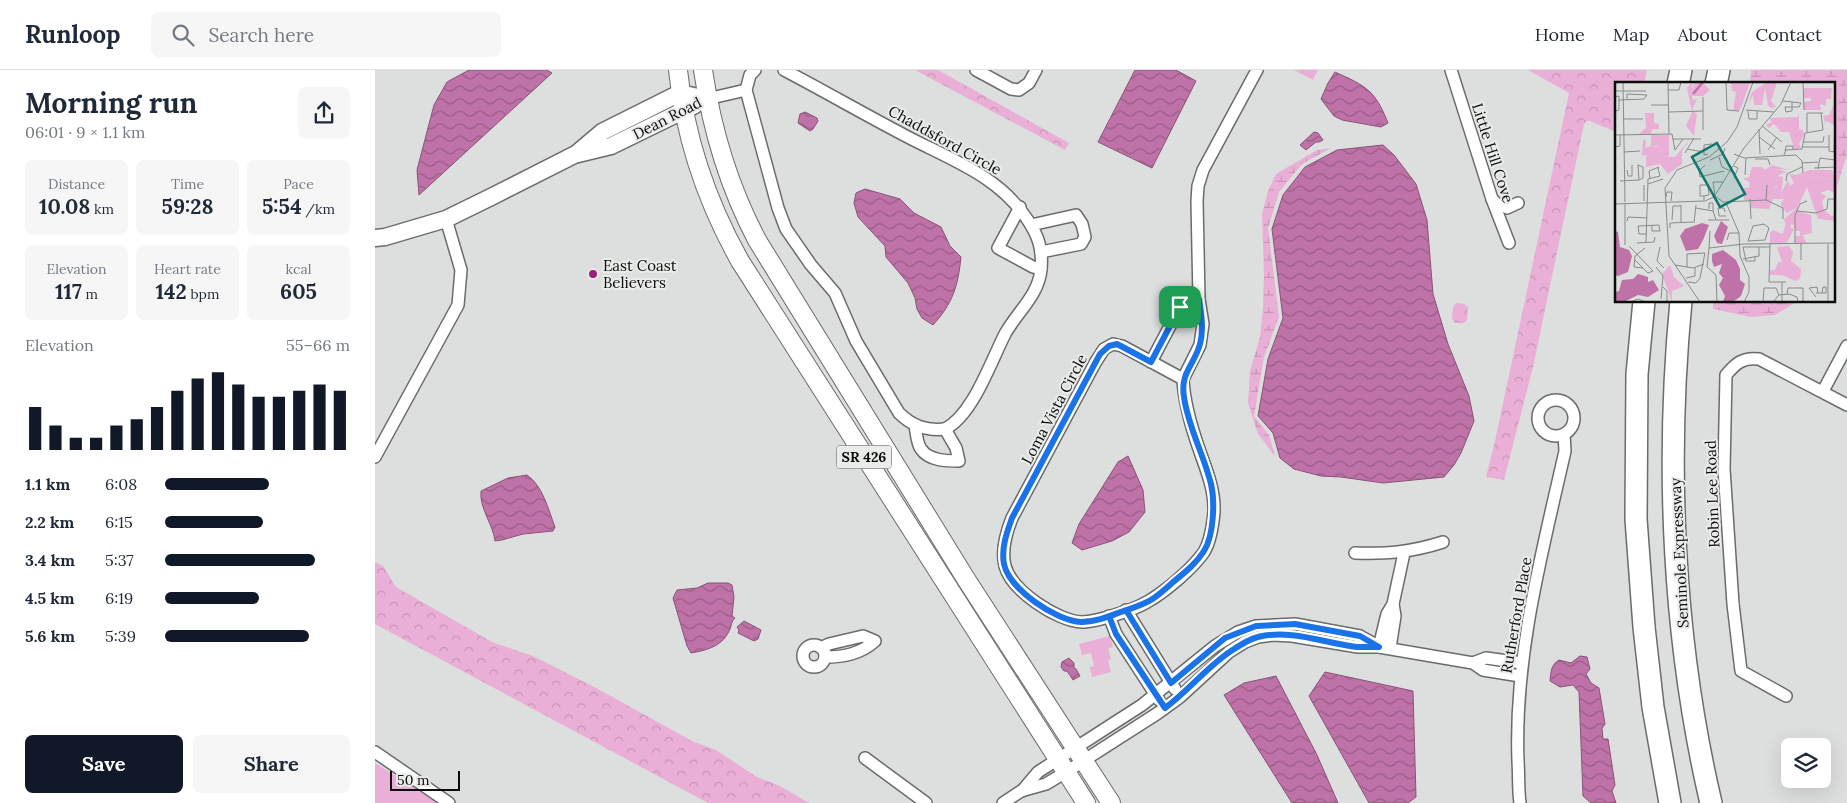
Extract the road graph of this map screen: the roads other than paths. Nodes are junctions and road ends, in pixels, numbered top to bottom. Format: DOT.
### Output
graph roads {
  1 [pos="677,70"];
  2 [pos="703,70"];
  3 [pos="755,70"];
  4 [pos="784,70"];
  5 [pos="976,70"];
  6 [pos="1002,70"];
  7 [pos="1036,70"];
  8 [pos="1257,70"];
  9 [pos="1451,70"];
  10 [pos="996,81"];
  11 [pos="746,90"];
  12 [pos="707,99"];
  13 [pos="682,102"];
  14 [pos="1492,199"];
  15 [pos="1518,202"];
  16 [pos="1019,208"];
  17 [pos="446,219"];
  18 [pos="1031,225"];
  19 [pos="375,238"];
  20 [pos="1509,243"];
  21 [pos="1041,252"];
  22 [pos="1041,269"];
  23 [pos="1199,299"];
  24 [pos="1644,302"];
  25 [pos="1681,302"];
  26 [pos="1847,346"];
  27 [pos="1151,362"];
  28 [pos="1183,379"];
  29 [pos="816,382"];
  30 [pos="1823,391"];
  31 [pos="859,405"];
  32 [pos="1847,405"];
  33 [pos="915,426"];
  34 [pos="945,429"];
  35 [pos="1564,434"];
  36 [pos="375,457"];
  37 [pos="1443,542"];
  38 [pos="1403,552"];
  39 [pos="1355,553"];
  40 [pos="1126,610"];
  41 [pos="1109,616"];
  42 [pos="850,639"];
  43 [pos="1385,648"];
  44 [pos="1152,651"];
  45 [pos="852,653"];
  46 [pos="1497,660"];
  47 [pos="1136,662"];
  48 [pos="1522,662"];
  49 [pos="1473,663"];
  50 [pos="1496,672"];
  51 [pos="1520,676"];
  52 [pos="1171,683"];
  53 [pos="1156,694"];
  54 [pos="1786,696"];
  55 [pos="1180,697"];
  56 [pos="1165,708"];
  57 [pos="375,752"];
  58 [pos="1079,755"];
  59 [pos="865,758"];
  60 [pos="1062,766"];
  61 [pos="449,803"];
  62 [pos="925,803"];
  63 [pos="1003,803"];
  64 [pos="1086,803"];
  65 [pos="1111,803"];
  66 [pos="1520,803"];
  67 [pos="1670,803"];
  68 [pos="1711,803"];
  1 -- 13 [label="main road, SR 426"];
  2 -- 12 [label="main road, SR 426"];
  3 -- 11 [label="street"];
  4 -- 16 [label="street, Chaddsford Circle"];
  5 -- 10 [label="street"];
  6 -- 10 [label="street"];
  7 -- 10 [label="street"];
  8 -- 23 [label="street"];
  9 -- 14 [label="street, Little Hill Cove"];
  11 -- 12 [label="street"];
  11 -- 33 [label="street"];
  12 -- 13 [label="main road, Dean Road"];
  12 -- 31 [label="main road, SR 426"];
  13 -- 17 [label="main road, Dean Road"];
  13 -- 29 [label="main road, SR 426"];
  14 -- 15 [label="street"];
  14 -- 20 [label="street, Little Hill Cove"];
  16 -- 18 [label="street, Chaddsford Circle"];
  16 -- 22 [label="street"];
  17 -- 19 [label="main road, Dean Road"];
  17 -- 36 [label="street"];
  18 -- 21 [label="street, Chaddsford Circle"];
  18 -- 21 [label="street"];
  21 -- 22 [label="street, Chaddsford Circle"];
  22 -- 34 [label="street, Chaddsford Circle"];
  23 -- 27 [label="street"];
  23 -- 28 [label="street"];
  24 -- 67 [label="highway"];
  25 -- 68 [label="highway, Seminole Expressway"];
  26 -- 30 [label="street"];
  27 -- 28 [label="street, Loma Vista Circle"];
  27 -- 41 [label="street, Loma Vista Circle"];
  28 -- 40 [label="street, Loma Vista Circle"];
  29 -- 31 [label="main road"];
  29 -- 60 [label="main road, SR 426"];
  30 -- 32 [label="street, Robin Lee Road"];
  30 -- 54 [label="street, Robin Lee Road"];
  31 -- 58 [label="main road, SR 426"];
  33 -- 34 [label="street"];
  33 -- 34 [label="street"];
  35 -- 48 [label="street, Rutherford Place"];
  37 -- 38 [label="street"];
  38 -- 39 [label="street"];
  38 -- 43 [label="street"];
  40 -- 41 [label="street, Loma Vista Circle"];
  40 -- 44 [label="street"];
  41 -- 47 [label="street"];
  42 -- 45 [label="street"];
  42 -- 45 [label="street"];
  42 -- 45 [label="street"];
  43 -- 49 [label="street"];
  43 -- 52 [label="street"];
  43 -- 55 [label="street"];
  44 -- 47 [label="street"];
  44 -- 52 [label="street"];
  46 -- 48 [label="street"];
  46 -- 49 [label="street"];
  46 -- 50 [label="street"];
  47 -- 53 [label="street"];
  48 -- 51 [label="street, Rutherford Place"];
  49 -- 50 [label="street"];
  50 -- 51 [label="street"];
  51 -- 66 [label="street, Rutherford Place"];
  52 -- 53 [label="street"];
  52 -- 55 [label="street"];
  53 -- 56 [label="street"];
  53 -- 58 [label="street"];
  55 -- 56 [label="street"];
  56 -- 58 [label="street"];
  57 -- 61 [label="street"];
  58 -- 60 [label="street"];
  58 -- 65 [label="main road, SR 426"];
  59 -- 62 [label="street"];
  60 -- 63 [label="street"];
  60 -- 64 [label="main road, SR 426"];
}
